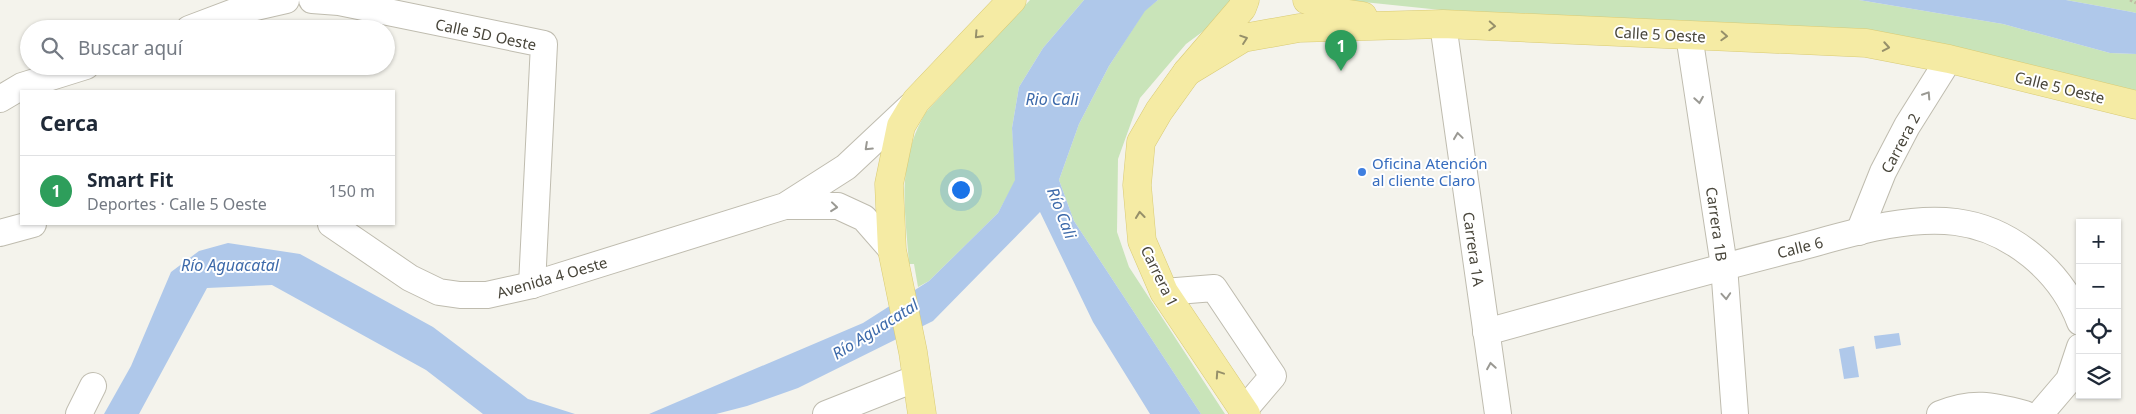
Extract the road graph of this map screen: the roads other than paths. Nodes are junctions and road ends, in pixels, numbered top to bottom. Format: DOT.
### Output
graph roads {
  1 [pos="286,0"];
  2 [pos="312,0"];
  3 [pos="1012,0"];
  4 [pos="1245,0"];
  5 [pos="1307,0"];
  6 [pos="213,20"];
  7 [pos="1443,24"];
  8 [pos="1689,35"];
  9 [pos="1949,58"];
  10 [pos="1187,72"];
  11 [pos="57,75"];
  12 [pos="0,100"];
  13 [pos="916,101"];
  14 [pos="2136,105"];
  15 [pos="785,206"];
  16 [pos="29,225"];
  17 [pos="332,225"];
  18 [pos="1859,232"];
  19 [pos="0,233"];
  20 [pos="895,259"];
  21 [pos="1724,266"];
  22 [pos="532,285"];
  23 [pos="1164,292"];
  24 [pos="2076,311"];
  25 [pos="1486,332"];
  26 [pos="2078,354"];
  27 [pos="915,365"];
  28 [pos="93,386"];
  29 [pos="1245,412"];
  30 [pos="79,414"];
  31 [pos="826,414"];
  32 [pos="922,414"];
  33 [pos="1498,414"];
  34 [pos="1735,414"];
  35 [pos="1940,414"];
  36 [pos="2025,414"];
  37 [pos="2040,414"];
  1 -- 6 [label="street"];
  2 -- 22 [label="street, Calle 5D Oeste"];
  3 -- 13 [label="main road, Avenida 4 Oeste, one-way"];
  4 -- 10 [label="main road, Carrera 1"];
  5 -- 7 [label="main road"];
  7 -- 8 [label="main road, Calle 5 Oeste, one-way"];
  10 -- 7 [label="main road, Calle 5 Oeste, one-way"];
  25 -- 7 [label="street, Carrera 1A, one-way"];
  8 -- 9 [label="main road, Calle 5 Oeste, one-way"];
  8 -- 21 [label="street, Carrera 1B, one-way"];
  9 -- 14 [label="main road, Calle 5 Oeste"];
  18 -- 9 [label="street, Carrera 2, one-way"];
  23 -- 10 [label="main road, Carrera 1, one-way"];
  11 -- 12 [label="street"];
  13 -- 15 [label="street, Avenida 4 Oeste, one-way"];
  13 -- 20 [label="main road, Avenida 4 Oeste"];
  15 -- 20 [label="street, Avenida 4 Oeste, one-way"];
  15 -- 22 [label="street, Avenida 4 Oeste"];
  16 -- 19 [label="street"];
  17 -- 22 [label="street, Avenida 4 Oeste"];
  18 -- 21 [label="street, Calle 6"];
  18 -- 24 [label="street, Calle 6"];
  20 -- 27 [label="main road, Avenida 4 Oeste"];
  21 -- 25 [label="street, Calle 6"];
  21 -- 34 [label="street, Carrera 1B, one-way"];
  29 -- 23 [label="main road, Carrera 1, one-way"];
  23 -- 29 [label="street"];
  33 -- 25 [label="street, Carrera 1A, one-way"];
  26 -- 37 [label="street"];
  27 -- 31 [label="street"];
  27 -- 32 [label="main road, Avenida 4 Oeste"];
  28 -- 30 [label="street"];
  35 -- 36 [label="street"];
}
